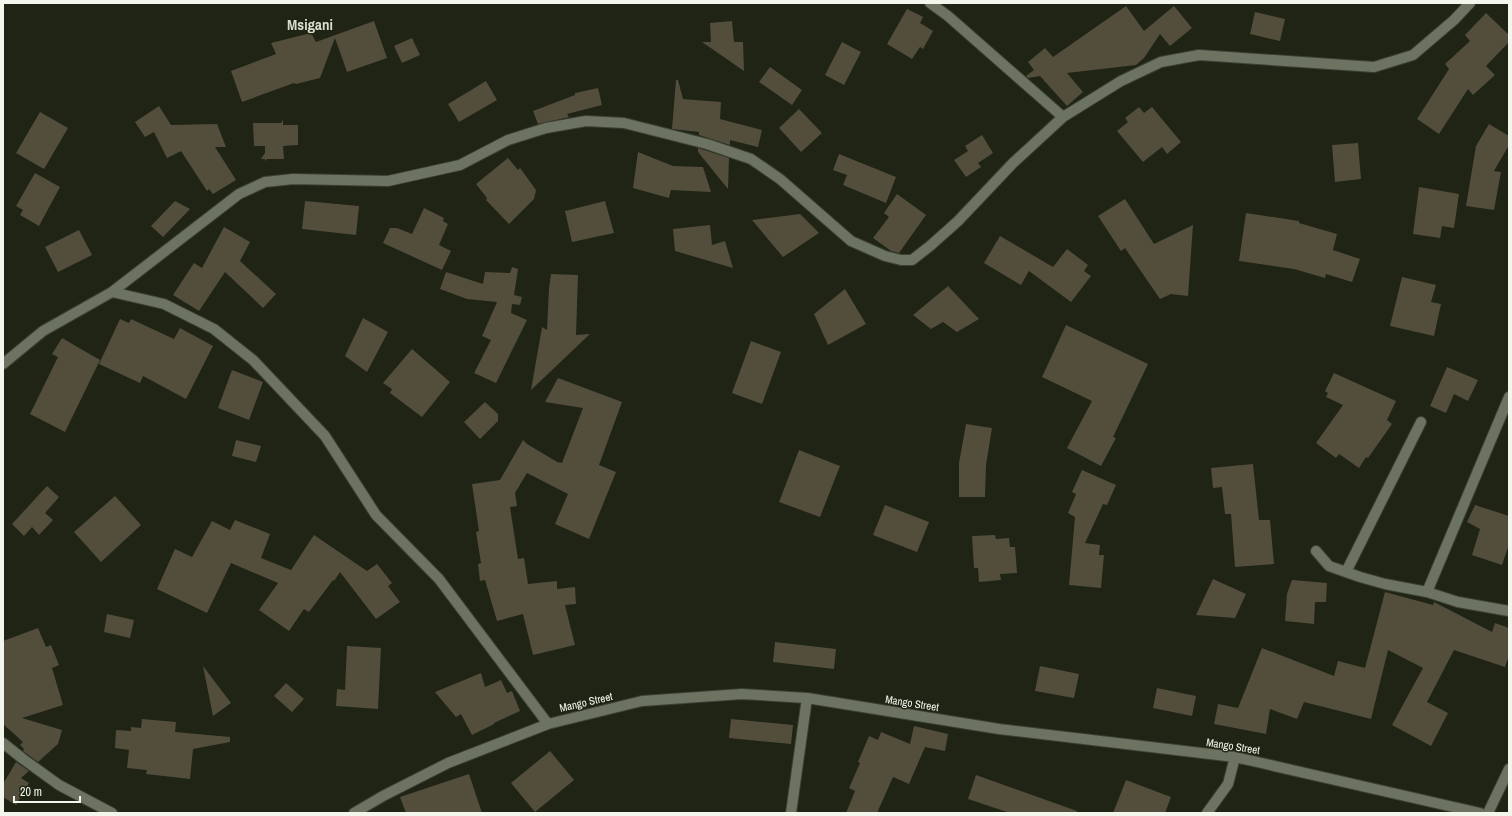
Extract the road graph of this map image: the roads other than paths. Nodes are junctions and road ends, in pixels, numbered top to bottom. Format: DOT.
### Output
graph roads {
  1 [pos="930,3"];
  2 [pos="1470,3"];
  3 [pos="1063,118"];
  4 [pos="112,292"];
  5 [pos="3,364"];
  6 [pos="1509,397"];
  7 [pos="1421,422"];
  8 [pos="1316,551"];
  9 [pos="1346,572"];
  10 [pos="1427,592"];
  11 [pos="1509,611"];
  12 [pos="807,698"];
  13 [pos="548,724"];
  14 [pos="3,743"];
  15 [pos="1235,757"];
  16 [pos="1509,769"];
  17 [pos="112,813"];
  18 [pos="354,813"];
  19 [pos="791,813"];
  20 [pos="1207,813"];
  21 [pos="1480,813"];
  22 [pos="1488,813"];
  1 -- 3 [label="street"];
  2 -- 3 [label="street"];
  3 -- 4 [label="street"];
  4 -- 5 [label="street"];
  4 -- 13 [label="street"];
  6 -- 10 [label="street"];
  7 -- 9 [label="street"];
  8 -- 9 [label="street"];
  9 -- 10 [label="street"];
  10 -- 11 [label="street"];
  12 -- 13 [label="street, Mango Street"];
  12 -- 15 [label="street, Mango Street"];
  12 -- 19 [label="street"];
  13 -- 18 [label="street, Mango Street"];
  14 -- 17 [label="street"];
  15 -- 20 [label="street"];
  15 -- 21 [label="street, Mango Street"];
  16 -- 22 [label="street"];
}
